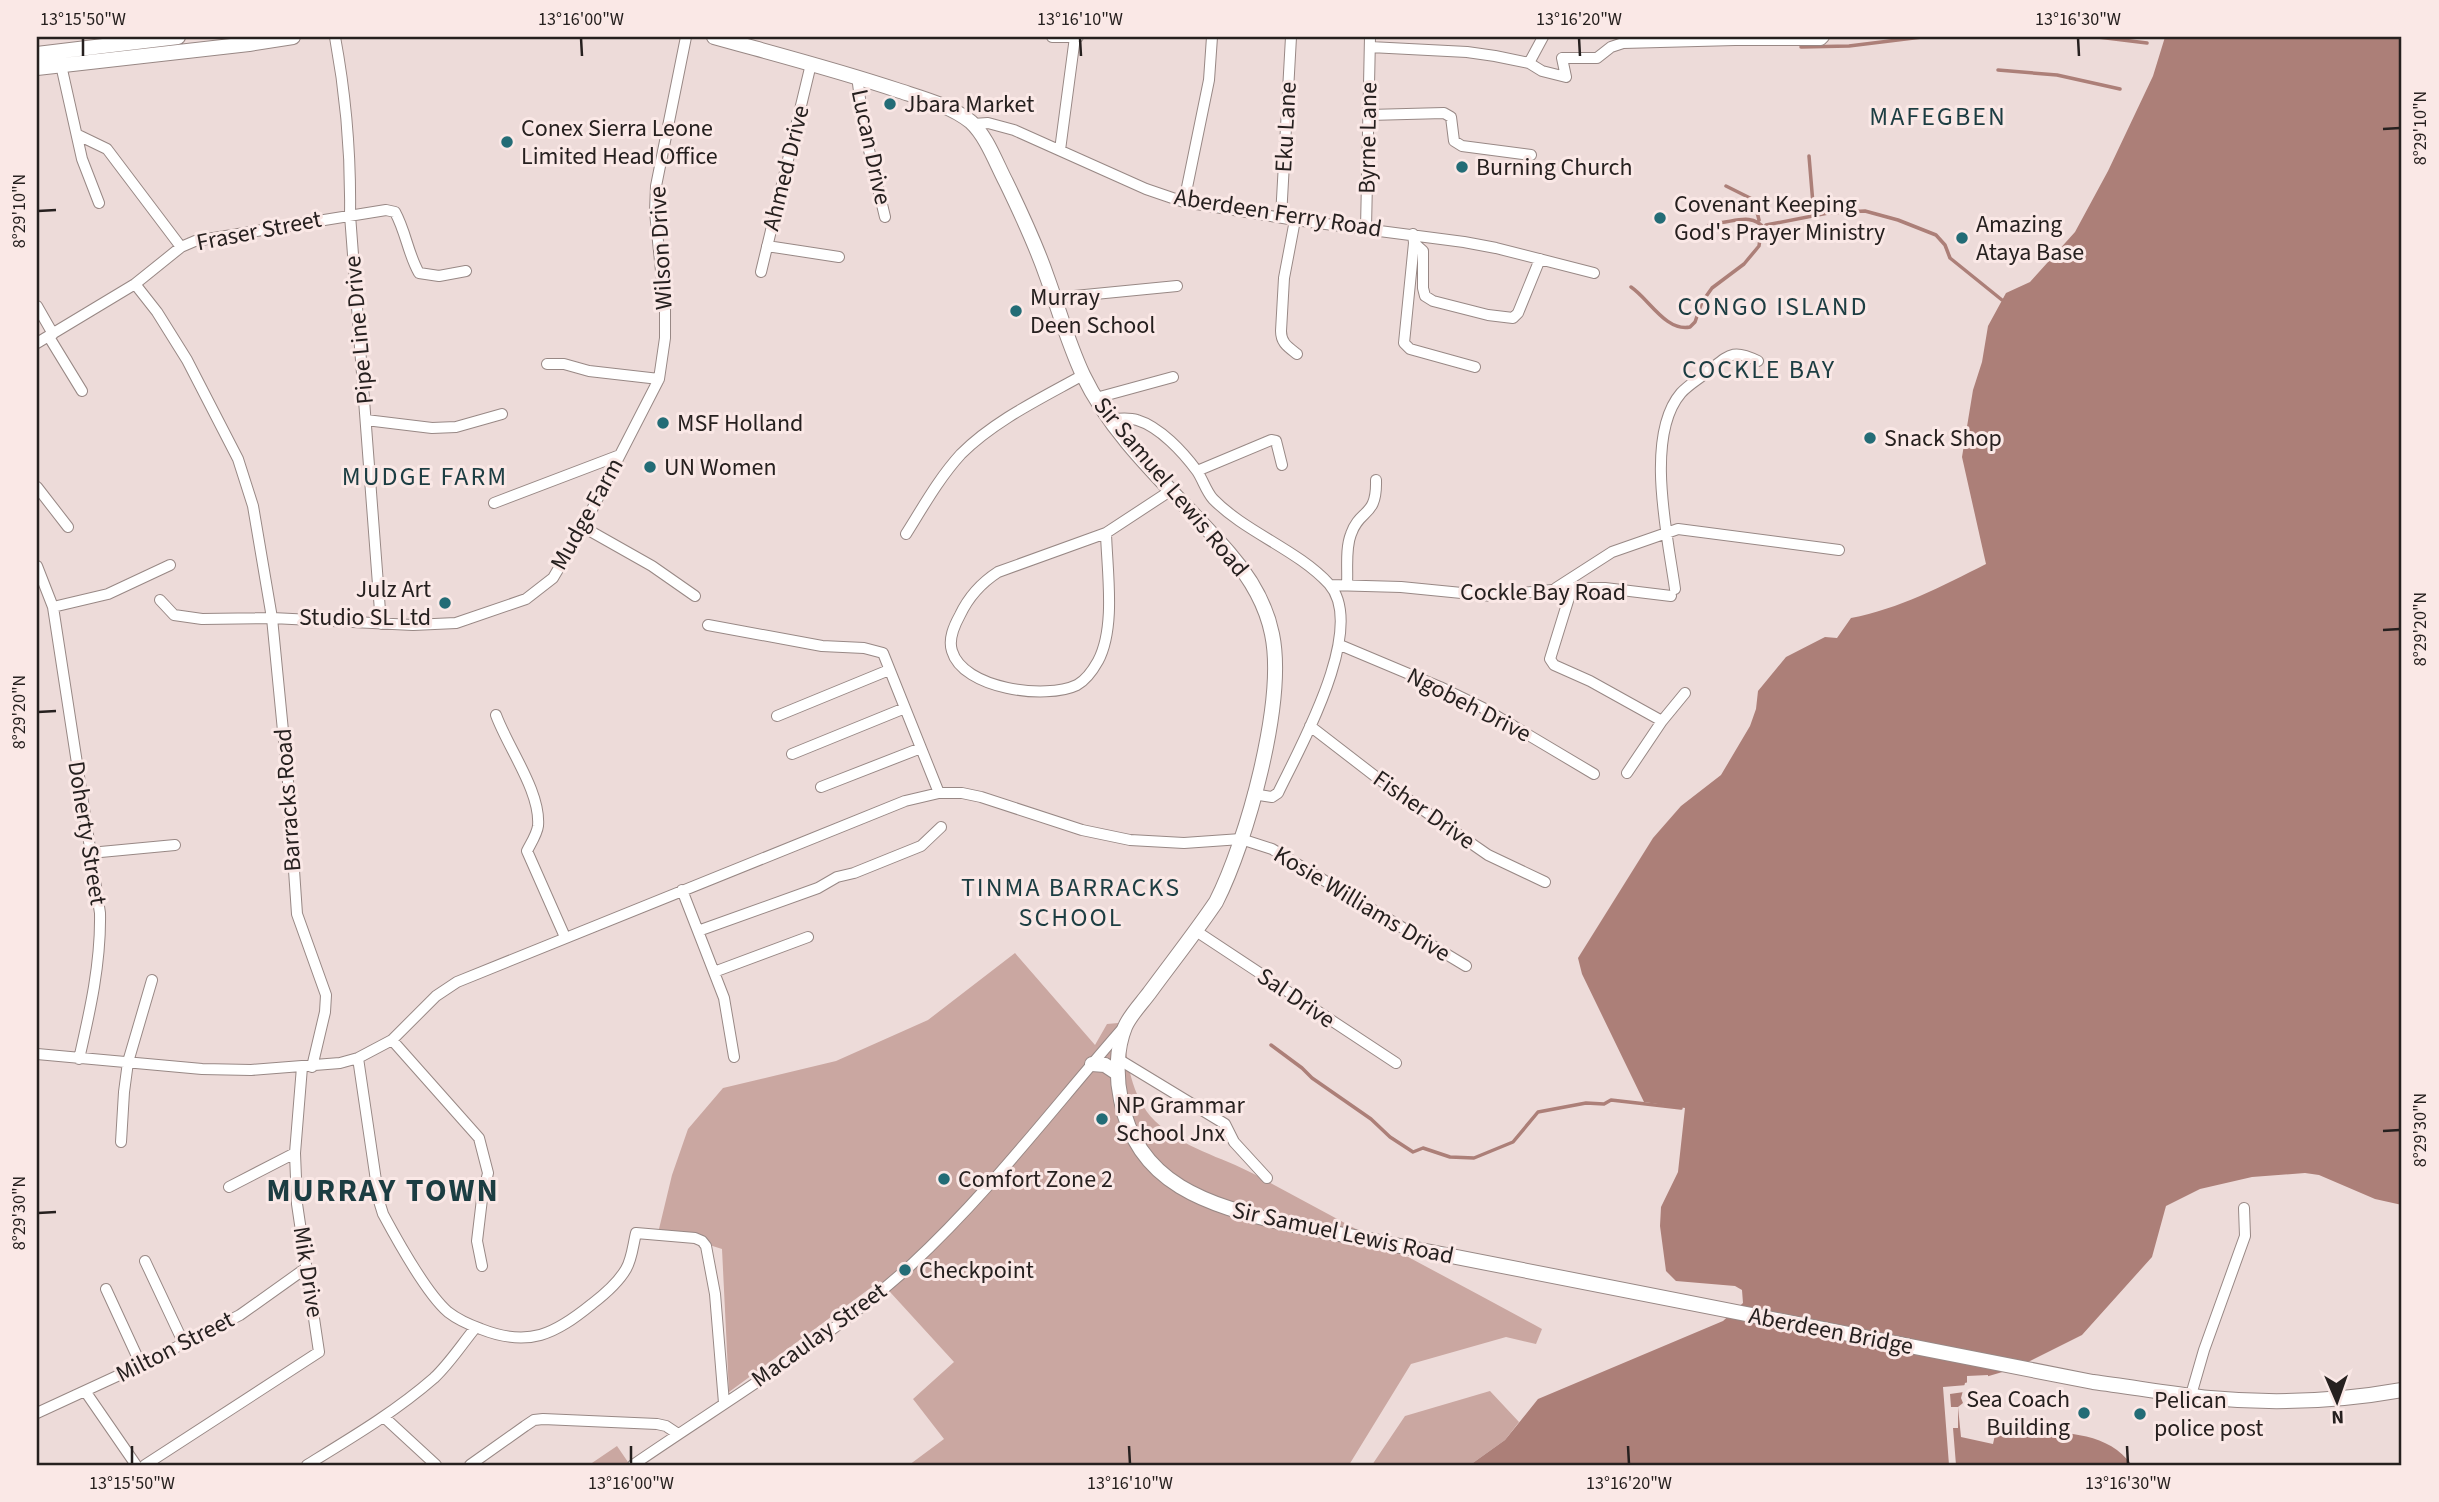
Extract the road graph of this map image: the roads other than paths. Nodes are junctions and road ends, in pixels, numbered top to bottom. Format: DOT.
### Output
graph roads {
  1 [pos="178,37"];
  2 [pos="293,37"];
  3 [pos="335,37"];
  4 [pos="686,37"];
  5 [pos="714,37"];
  6 [pos="1052,37"];
  7 [pos="1077,37"];
  8 [pos="1212,37"];
  9 [pos="1291,37"];
  10 [pos="1543,37"];
  11 [pos="1824,37"];
  12 [pos="158,38"];
  13 [pos="100,41"];
  14 [pos="1370,42"];
  15 [pos="37,54"];
  16 [pos="1529,63"];
  17 [pos="811,64"];
  18 [pos="61,65"];
  19 [pos="37,68"];
  20 [pos="857,76"];
  21 [pos="1369,115"];
  22 [pos="973,124"];
  23 [pos="78,135"];
  24 [pos="1060,150"];
  25 [pos="1531,155"];
  26 [pos="1184,202"];
  27 [pos="99,203"];
  28 [pos="350,215"];
  29 [pos="886,217"];
  30 [pos="1281,218"];
  31 [pos="1295,220"];
  32 [pos="1366,228"];
  33 [pos="1414,239"];
  34 [pos="767,246"];
  35 [pos="181,247"];
  36 [pos="839,257"];
  37 [pos="1539,259"];
  38 [pos="466,271"];
  39 [pos="761,272"];
  40 [pos="1594,273"];
  41 [pos="135,284"];
  42 [pos="1177,286"];
  43 [pos="1054,298"];
  44 [pos="37,306"];
  45 [pos="51,335"];
  46 [pos="37,343"];
  47 [pos="1297,354"];
  48 [pos="1758,361"];
  49 [pos="547,364"];
  50 [pos="1475,367"];
  51 [pos="1083,375"];
  52 [pos="1173,377"];
  53 [pos="659,379"];
  54 [pos="82,391"];
  55 [pos="1096,398"];
  56 [pos="502,414"];
  57 [pos="1111,419"];
  58 [pos="366,420"];
  59 [pos="620,455"];
  60 [pos="1282,465"];
  61 [pos="1197,471"];
  62 [pos="1376,480"];
  63 [pos="37,487"];
  64 [pos="1171,491"];
  65 [pos="494,503"];
  66 [pos="68,527"];
  67 [pos="583,527"];
  68 [pos="1665,532"];
  69 [pos="1106,533"];
  70 [pos="906,534"];
  71 [pos="1839,550"];
  72 [pos="170,565"];
  73 [pos="37,566"];
  74 [pos="1330,585"];
  75 [pos="1347,585"];
  76 [pos="1572,588"];
  77 [pos="1554,590"];
  78 [pos="695,596"];
  79 [pos="160,600"];
  80 [pos="52,607"];
  81 [pos="272,618"];
  82 [pos="381,624"];
  83 [pos="708,625"];
  84 [pos="1340,645"];
  85 [pos="889,670"];
  86 [pos="1685,693"];
  87 [pos="905,708"];
  88 [pos="496,715"];
  89 [pos="777,716"];
  90 [pos="1662,721"];
  91 [pos="1310,726"];
  92 [pos="921,748"];
  93 [pos="792,754"];
  94 [pos="1627,773"];
  95 [pos="1594,774"];
  96 [pos="821,787"];
  97 [pos="939,793"];
  98 [pos="1253,794"];
  99 [pos="941,827"];
  100 [pos="1241,839"];
  101 [pos="175,845"];
  102 [pos="90,853"];
  103 [pos="1545,882"];
  104 [pos="682,890"];
  105 [pos="698,931"];
  106 [pos="1196,931"];
  107 [pos="565,937"];
  108 [pos="808,937"];
  109 [pos="1466,966"];
  110 [pos="714,972"];
  111 [pos="152,980"];
  112 [pos="1125,1026"];
  113 [pos="392,1040"];
  114 [pos="37,1054"];
  115 [pos="358,1058"];
  116 [pos="734,1058"];
  117 [pos="79,1059"];
  118 [pos="128,1062"];
  119 [pos="1396,1063"];
  120 [pos="1092,1064"];
  121 [pos="1118,1066"];
  122 [pos="307,1067"];
  123 [pos="121,1142"];
  124 [pos="295,1153"];
  125 [pos="1267,1178"];
  126 [pos="229,1187"];
  127 [pos="2244,1208"];
  128 [pos="145,1261"];
  129 [pos="482,1266"];
  130 [pos="306,1268"];
  131 [pos="1568,1280"];
  132 [pos="106,1289"];
  133 [pos="476,1327"];
  134 [pos="184,1344"];
  135 [pos="141,1365"];
  136 [pos="2402,1390"];
  137 [pos="85,1391"];
  138 [pos="2191,1395"];
  139 [pos="724,1403"];
  140 [pos="37,1413"];
  141 [pos="384,1418"];
  142 [pos="678,1434"];
  143 [pos="136,1465"];
  144 [pos="145,1465"];
  145 [pos="307,1465"];
  146 [pos="436,1465"];
  147 [pos="470,1465"];
  148 [pos="633,1465"];
  1 -- 12 [label="main road"];
  2 -- 18 [label="main road"];
  3 -- 28 [label="street, Pipe Line Drive"];
  4 -- 53 [label="street, Wilson Drive"];
  5 -- 17 [label="main road, Sir Samuel Lewis Road"];
  6 -- 7 [label="street"];
  7 -- 24 [label="street"];
  8 -- 26 [label="street"];
  9 -- 30 [label="street, Eku Lane"];
  10 -- 16 [label="street"];
  11 -- 16 [label="street, Byrne Lane"];
  12 -- 13 [label="main road"];
  13 -- 15 [label="main road"];
  14 -- 16 [label="street, Byrne Lane"];
  14 -- 21 [label="street, Byrne Lane"];
  17 -- 20 [label="main road, Sir Samuel Lewis Road"];
  17 -- 34 [label="street, Ahmed Drive"];
  18 -- 19 [label="main road"];
  18 -- 23 [label="street"];
  20 -- 22 [label="main road, Sir Samuel Lewis Road"];
  20 -- 29 [label="street, Lucan Drive"];
  21 -- 25 [label="street"];
  21 -- 32 [label="street, Byrne Lane"];
  22 -- 24 [label="street, Aberdeen Ferry Road"];
  22 -- 43 [label="main road, Sir Samuel Lewis Road"];
  23 -- 27 [label="street"];
  23 -- 35 [label="street"];
  24 -- 26 [label="street, Aberdeen Ferry Road"];
  26 -- 30 [label="street, Aberdeen Ferry Road"];
  28 -- 35 [label="street, Fraser Street"];
  28 -- 38 [label="street, Fraser Street"];
  28 -- 58 [label="street, Pipe Line Drive"];
  30 -- 31 [label="street, Aberdeen Ferry Road"];
  31 -- 32 [label="street, Aberdeen Ferry Road"];
  31 -- 47 [label="street"];
  32 -- 33 [label="street, Aberdeen Ferry Road"];
  33 -- 37 [label="street, Aberdeen Ferry Road"];
  33 -- 37 [label="street"];
  33 -- 50 [label="street"];
  34 -- 36 [label="street"];
  34 -- 39 [label="street, Ahmed Drive"];
  35 -- 41 [label="street, Fraser Street"];
  37 -- 40 [label="street, Aberdeen Ferry Road"];
  41 -- 45 [label="street, Fraser Street"];
  41 -- 81 [label="street, Barracks Road"];
  42 -- 43 [label="street"];
  43 -- 51 [label="main road, Sir Samuel Lewis Road"];
  44 -- 45 [label="street"];
  45 -- 46 [label="street, Fraser Street"];
  45 -- 54 [label="street"];
  48 -- 68 [label="street"];
  49 -- 53 [label="street"];
  51 -- 55 [label="main road, Sir Samuel Lewis Road"];
  51 -- 70 [label="street"];
  52 -- 55 [label="street"];
  53 -- 59 [label="street, Mudge Farm"];
  55 -- 57 [label="main road, Sir Samuel Lewis Road"];
  56 -- 58 [label="street"];
  57 -- 61 [label="street"];
  57 -- 64 [label="main road, Sir Samuel Lewis Road"];
  58 -- 82 [label="street, Pipe Line Drive"];
  59 -- 65 [label="street"];
  59 -- 67 [label="street, Mudge Farm"];
  60 -- 61 [label="street"];
  61 -- 74 [label="street"];
  62 -- 75 [label="street"];
  63 -- 66 [label="street"];
  64 -- 69 [label="street"];
  64 -- 98 [label="main road, Sir Samuel Lewis Road"];
  67 -- 78 [label="street"];
  67 -- 82 [label="street, Mudge Farm"];
  68 -- 71 [label="street"];
  68 -- 76 [label="street, Cockle Bay Road"];
  68 -- 77 [label="street"];
  69 -- 69 [label="street"];
  72 -- 80 [label="street"];
  73 -- 80 [label="street, Doherty Street"];
  74 -- 75 [label="street, Cockle Bay Road"];
  74 -- 84 [label="street"];
  75 -- 77 [label="street, Cockle Bay Road"];
  76 -- 77 [label="street, Cockle Bay Road"];
  76 -- 90 [label="street"];
  79 -- 81 [label="street, Mudge Farm"];
  80 -- 102 [label="street, Doherty Street"];
  81 -- 82 [label="street, Mudge Farm"];
  81 -- 122 [label="street, Barracks Road"];
  83 -- 85 [label="street"];
  84 -- 91 [label="street"];
  84 -- 95 [label="street, Ngobeh Drive"];
  85 -- 87 [label="street"];
  85 -- 89 [label="street"];
  86 -- 90 [label="street"];
  87 -- 92 [label="street"];
  87 -- 93 [label="street"];
  88 -- 107 [label="street"];
  90 -- 94 [label="street"];
  91 -- 98 [label="street"];
  91 -- 103 [label="street, Fisher Drive"];
  92 -- 96 [label="street"];
  92 -- 97 [label="street"];
  97 -- 100 [label="street"];
  97 -- 104 [label="street"];
  98 -- 100 [label="main road, Sir Samuel Lewis Road"];
  99 -- 105 [label="street"];
  100 -- 106 [label="main road, Sir Samuel Lewis Road"];
  100 -- 109 [label="street, Kosie Williams Drive"];
  101 -- 102 [label="street"];
  102 -- 117 [label="street, Doherty Street"];
  104 -- 105 [label="street"];
  104 -- 107 [label="street"];
  105 -- 110 [label="street"];
  106 -- 112 [label="main road, Sir Samuel Lewis Road"];
  106 -- 119 [label="street, Sal Drive"];
  107 -- 113 [label="street"];
  108 -- 110 [label="street"];
  110 -- 116 [label="street"];
  111 -- 118 [label="street"];
  112 -- 120 [label="street, Macaulay Street"];
  112 -- 121 [label="main road, Sir Samuel Lewis Road"];
  113 -- 115 [label="street"];
  113 -- 129 [label="street"];
  114 -- 117 [label="street"];
  115 -- 122 [label="street"];
  115 -- 133 [label="street"];
  117 -- 118 [label="street"];
  118 -- 122 [label="street"];
  118 -- 123 [label="street"];
  120 -- 121 [label="main road"];
  120 -- 139 [label="street, Macaulay Street"];
  121 -- 125 [label="street"];
  121 -- 131 [label="main road, Sir Samuel Lewis Road"];
  122 -- 124 [label="street, Mik Drive"];
  124 -- 126 [label="street"];
  124 -- 130 [label="street, Mik Drive"];
  127 -- 138 [label="street"];
  128 -- 134 [label="street"];
  130 -- 134 [label="street, Milton Street"];
  130 -- 144 [label="street, Mik Drive"];
  131 -- 138 [label="main road, Aberdeen Bridge"];
  132 -- 135 [label="street"];
  133 -- 139 [label="street"];
  133 -- 141 [label="street"];
  134 -- 135 [label="street, Milton Street"];
  135 -- 137 [label="street, Milton Street"];
  136 -- 138 [label="main road"];
  137 -- 140 [label="street, Milton Street"];
  137 -- 143 [label="street"];
  139 -- 142 [label="street, Macaulay Street"];
  141 -- 145 [label="street"];
  141 -- 146 [label="street"];
  142 -- 147 [label="street"];
  142 -- 148 [label="street, Macaulay Street"];
}
